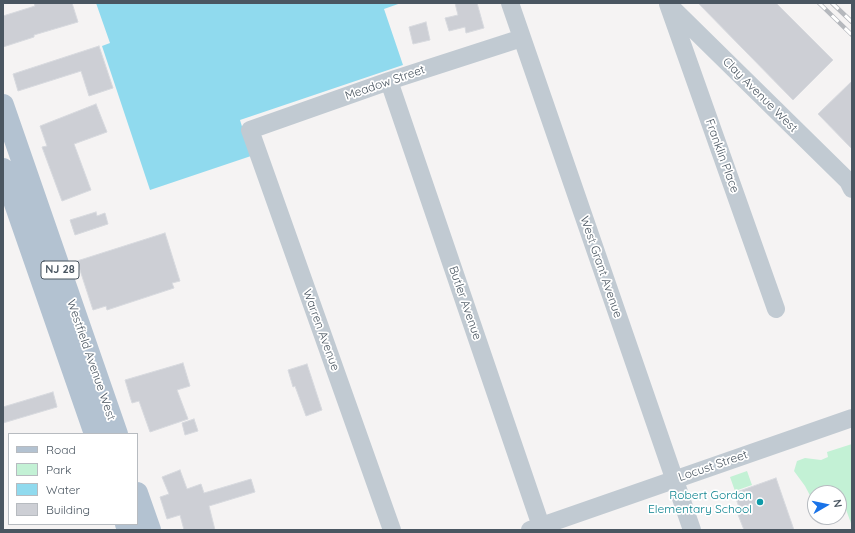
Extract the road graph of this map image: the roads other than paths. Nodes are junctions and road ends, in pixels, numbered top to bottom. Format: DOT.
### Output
graph roads {
  1 [pos="510,3"];
  2 [pos="667,3"];
  3 [pos="522,38"];
  4 [pos="390,81"];
  5 [pos="3,105"];
  6 [pos="250,130"];
  7 [pos="3,169"];
  8 [pos="852,188"];
  9 [pos="776,309"];
  10 [pos="76,348"];
  11 [pos="852,418"];
  12 [pos="95,433"];
  13 [pos="117,433"];
  14 [pos="674,480"];
  15 [pos="138,496"];
  16 [pos="535,528"];
  17 [pos="150,530"];
  18 [pos="392,530"];
  19 [pos="692,530"];
  1 -- 3 [label="street, West Grant Avenue"];
  2 -- 8 [label="street, Clay Avenue West"];
  2 -- 9 [label="street, Franklin Place"];
  3 -- 4 [label="street, Meadow Street"];
  3 -- 14 [label="street, West Grant Avenue"];
  4 -- 6 [label="street, Meadow Street"];
  4 -- 16 [label="street, Butler Avenue"];
  5 -- 10 [label="main road, Westfield Avenue West / NJ 28"];
  6 -- 18 [label="street, Warren Avenue"];
  7 -- 10 [label="main road, Westfield Avenue West / NJ 28"];
  10 -- 12 [label="main road, Westfield Avenue West / NJ 28"];
  10 -- 13 [label="main road, Westfield Avenue West / NJ 28"];
  11 -- 14 [label="street, Locust Street"];
  14 -- 16 [label="street, Locust Street"];
  14 -- 19 [label="street, West Grant Avenue"];
  15 -- 17 [label="main road"];
}
